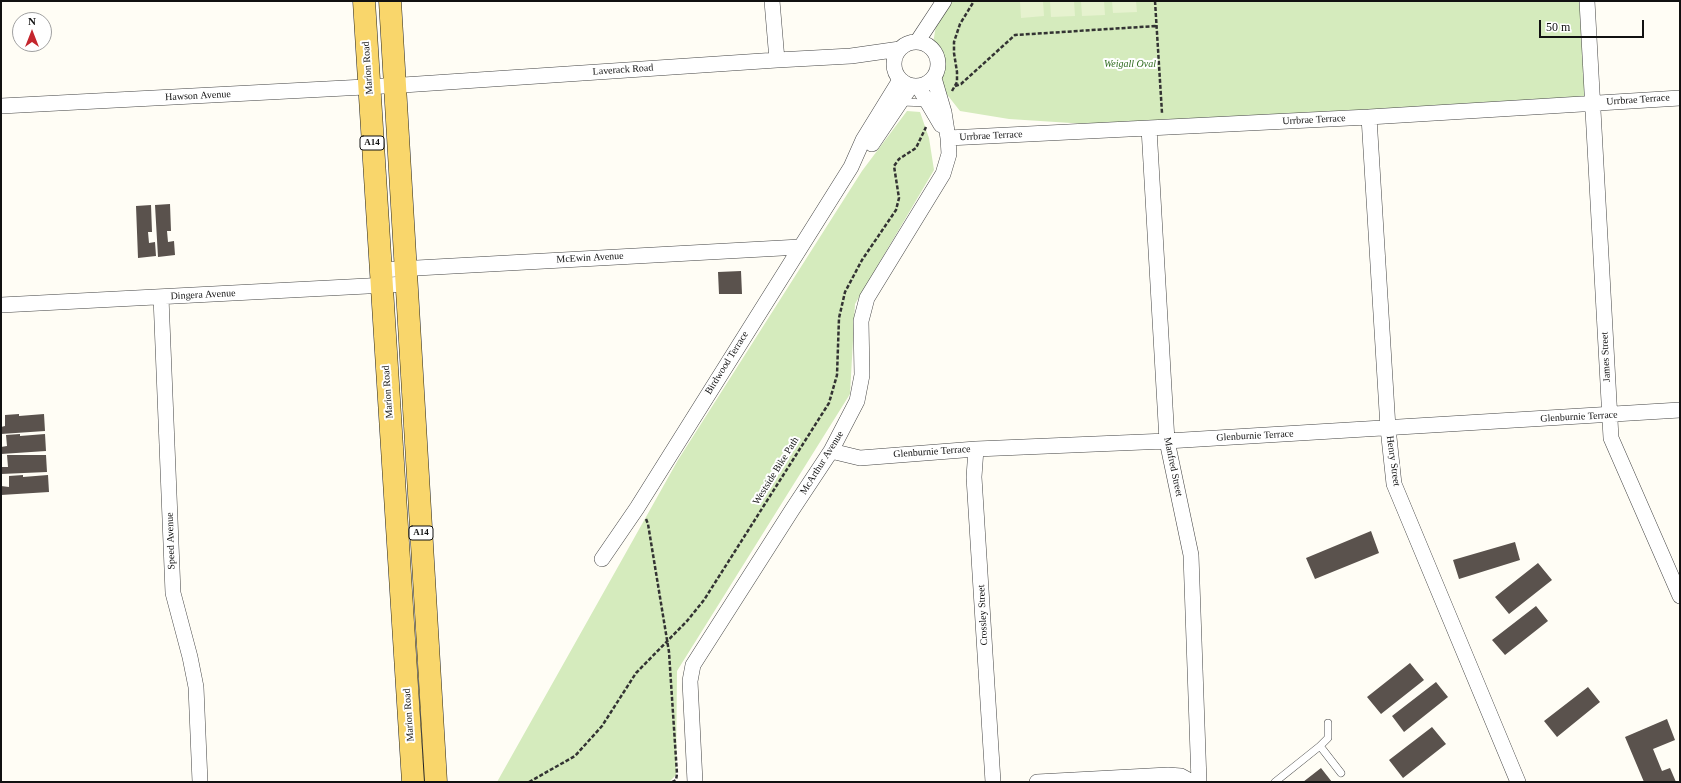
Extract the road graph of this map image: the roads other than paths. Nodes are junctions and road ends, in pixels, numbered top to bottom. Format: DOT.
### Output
graph roads {
  1 [pos="364,1"];
  2 [pos="390,1"];
  3 [pos="772,1"];
  4 [pos="1587,1"];
  5 [pos="941,4"];
  6 [pos="917,42"];
  7 [pos="900,49"];
  8 [pos="932,49"];
  9 [pos="851,56"];
  10 [pos="777,60"];
  11 [pos="894,64"];
  12 [pos="934,78"];
  13 [pos="910,84"];
  14 [pos="395,86"];
  15 [pos="369,87"];
  16 [pos="1680,98"];
  17 [pos="900,102"];
  18 [pos="928,103"];
  19 [pos="1592,103"];
  20 [pos="1,106"];
  21 [pos="1368,117"];
  22 [pos="1149,128"];
  23 [pos="948,138"];
  24 [pos="851,167"];
  25 [pos="800,247"];
  26 [pos="405,276"];
  27 [pos="380,278"];
  28 [pos="161,297"];
  29 [pos="1,305"];
  30 [pos="1680,410"];
  31 [pos="1609,415"];
  32 [pos="1388,428"];
  33 [pos="1167,441"];
  34 [pos="976,449"];
  35 [pos="831,451"];
  36 [pos="602,559"];
  37 [pos="1680,596"];
  38 [pos="1328,723"];
  39 [pos="1320,746"];
  40 [pos="1341,773"];
  41 [pos="1131,779"];
  42 [pos="200,782"];
  43 [pos="413,782"];
  44 [pos="436,782"];
  45 [pos="696,782"];
  46 [pos="993,782"];
  47 [pos="1037,782"];
  48 [pos="1192,782"];
  49 [pos="1199,782"];
  50 [pos="1275,782"];
  51 [pos="1518,782"];
  1 -- 15 [label="main road, Marion Road / A14"];
  2 -- 14 [label="main road, A14"];
  3 -- 10 [label="street"];
  4 -- 19 [label="street, James Street"];
  5 -- 6 [label="street"];
  5 -- 8 [label="street"];
  6 -- 7 [label="street"];
  6 -- 8 [label="street"];
  7 -- 9 [label="street, Laverack Road"];
  7 -- 11 [label="street"];
  8 -- 12 [label="street"];
  9 -- 10 [label="street, Laverack Road"];
  9 -- 11 [label="street, Laverack Road"];
  10 -- 14 [label="street, Laverack Road"];
  11 -- 13 [label="street"];
  12 -- 13 [label="street"];
  12 -- 23 [label="street, McArthur Avenue"];
  13 -- 17 [label="street, Birdwood Terrace"];
  13 -- 18 [label="street"];
  13 -- 24 [label="street, Birdwood Terrace"];
  14 -- 15 [label="street, Hawson Avenue"];
  14 -- 26 [label="main road, A14"];
  15 -- 20 [label="street, Hawson Avenue"];
  15 -- 27 [label="main road, Marion Road / A14"];
  16 -- 19 [label="street, Urrbrae Terrace"];
  17 -- 18 [label="lane"];
  17 -- 24 [label="street, Birdwood Terrace"];
  18 -- 23 [label="street"];
  19 -- 21 [label="street, Urrbrae Terrace"];
  19 -- 31 [label="street, James Street"];
  21 -- 22 [label="street, Urrbrae Terrace"];
  21 -- 32 [label="street, Henry Street"];
  22 -- 23 [label="street, Urrbrae Terrace"];
  22 -- 33 [label="street, Manfred Street"];
  23 -- 35 [label="street, McArthur Avenue"];
  24 -- 25 [label="street, Birdwood Terrace"];
  25 -- 26 [label="street, McEwin Avenue"];
  25 -- 36 [label="street, Birdwood Terrace"];
  26 -- 27 [label="street, McEwin Avenue"];
  26 -- 44 [label="main road, A14"];
  27 -- 28 [label="street, Dingera Avenue"];
  27 -- 43 [label="main road, Marion Road / A14"];
  28 -- 29 [label="street, Dingera Avenue"];
  28 -- 42 [label="street, Speed Avenue"];
  30 -- 31 [label="street, Glenburnie Terrace"];
  31 -- 32 [label="street, Glenburnie Terrace"];
  31 -- 37 [label="street, James Street"];
  32 -- 33 [label="street, Glenburnie Terrace"];
  32 -- 51 [label="street, Henry Street"];
  33 -- 34 [label="street, Glenburnie Terrace"];
  33 -- 49 [label="street, Manfred Street"];
  34 -- 35 [label="street, Glenburnie Terrace"];
  34 -- 46 [label="street, Crossley Street"];
  35 -- 45 [label="street, McArthur Avenue"];
  38 -- 39 [label="lane"];
  39 -- 40 [label="lane"];
  39 -- 50 [label="lane"];
  41 -- 47 [label="street"];
  41 -- 48 [label="street"];
}
